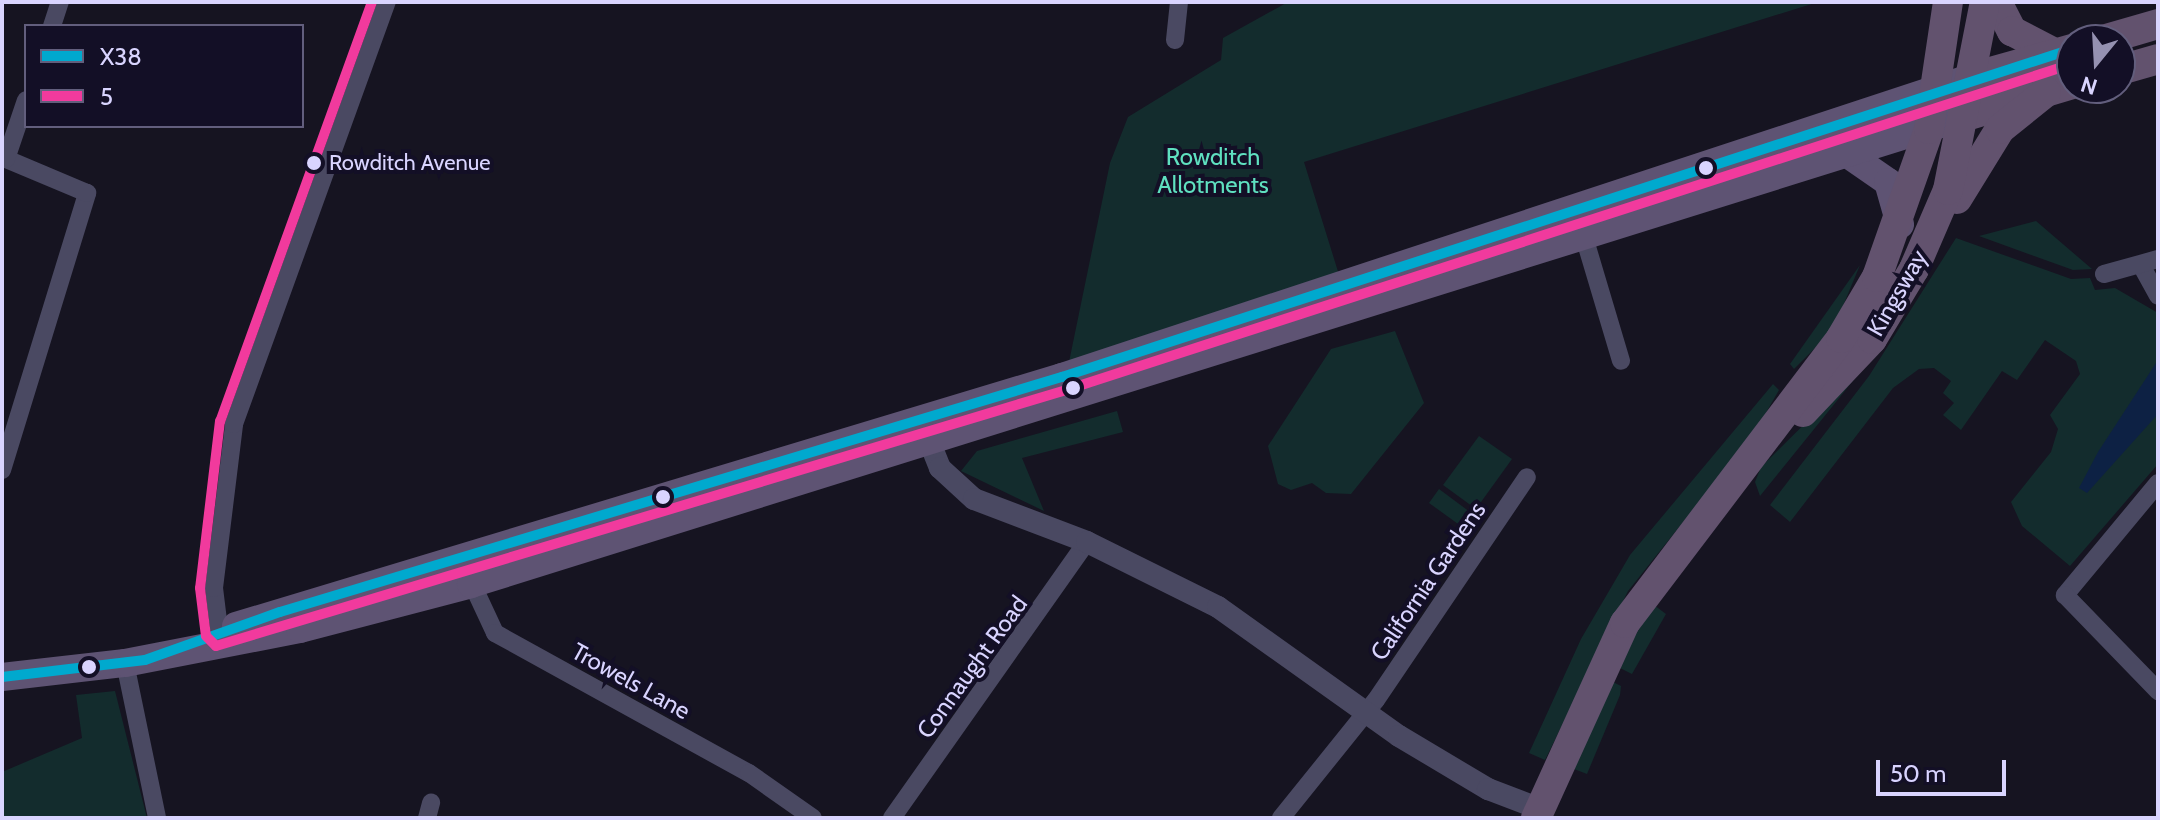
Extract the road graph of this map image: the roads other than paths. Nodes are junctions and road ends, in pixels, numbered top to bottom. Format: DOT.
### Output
graph roads {
  1 [pos="60,2"];
  2 [pos="387,2"];
  3 [pos="1179,2"];
  4 [pos="1948,2"];
  5 [pos="1985,2"];
  6 [pos="1997,2"];
  7 [pos="53,24"];
  8 [pos="2158,24"];
  9 [pos="2136,30"];
  10 [pos="1175,40"];
  11 [pos="2056,48"];
  12 [pos="2056,53"];
  13 [pos="2158,59"];
  14 [pos="2136,65"];
  15 [pos="1973,77"];
  16 [pos="2056,89"];
  17 [pos="2056,90"];
  18 [pos="1935,93"];
  19 [pos="24,106"];
  20 [pos="1963,117"];
  21 [pos="1929,129"];
  22 [pos="1852,157"];
  23 [pos="1900,224"];
  24 [pos="1585,240"];
  25 [pos="2149,262"];
  26 [pos="1914,269"];
  27 [pos="2104,274"];
  28 [pos="2158,296"];
  29 [pos="1621,361"];
  30 [pos="926,432"];
  31 [pos="1745,463"];
  32 [pos="2,470"];
  33 [pos="1527,477"];
  34 [pos="2156,488"];
  35 [pos="1087,542"];
  36 [pos="462,557"];
  37 [pos="471,584"];
  38 [pos="220,638"];
  39 [pos="135,662"];
  40 [pos="2,677"];
  41 [pos="2158,691"];
  42 [pos="1364,709"];
  43 [pos="1538,814"];
  44 [pos="157,818"];
  45 [pos="813,818"];
  46 [pos="892,818"];
  47 [pos="1281,818"];
  1 -- 7 [label="street"];
  2 -- 38 [label="street"];
  3 -- 10 [label="street"];
  4 -- 18 [label="highway, Kingsway"];
  5 -- 15 [label="highway, Kingsway"];
  6 -- 11 [label="highway"];
  8 -- 9 [label="highway"];
  12 -- 15 [label="highway"];
  13 -- 14 [label="highway"];
  15 -- 18 [label="main road"];
  15 -- 20 [label="highway, Kingsway"];
  16 -- 20 [label="highway"];
  17 -- 26 [label="highway"];
  18 -- 20 [label="highway"];
  18 -- 21 [label="highway, Kingsway"];
  18 -- 30 [label="main road"];
  19 -- 32 [label="street"];
  20 -- 21 [label="main road"];
  20 -- 26 [label="highway, Kingsway"];
  21 -- 22 [label="main road"];
  21 -- 23 [label="highway, Kingsway"];
  22 -- 23 [label="main road"];
  22 -- 24 [label="main road"];
  23 -- 31 [label="highway, Kingsway"];
  24 -- 29 [label="street"];
  24 -- 30 [label="main road"];
  25 -- 27 [label="street"];
  25 -- 28 [label="street"];
  26 -- 31 [label="highway, Kingsway"];
  30 -- 35 [label="street"];
  30 -- 36 [label="main road"];
  30 -- 37 [label="main road"];
  31 -- 43 [label="highway, Kingsway"];
  33 -- 42 [label="street, California Gardens"];
  34 -- 41 [label="street"];
  35 -- 42 [label="street"];
  35 -- 46 [label="street, Connaught Road"];
  36 -- 37 [label="street, Trowels Lane"];
  36 -- 38 [label="main road"];
  37 -- 38 [label="main road"];
  37 -- 45 [label="street, Trowels Lane"];
  38 -- 39 [label="main road"];
  39 -- 40 [label="main road"];
  39 -- 44 [label="street"];
  42 -- 43 [label="street"];
  42 -- 47 [label="street, California Gardens"];
}
